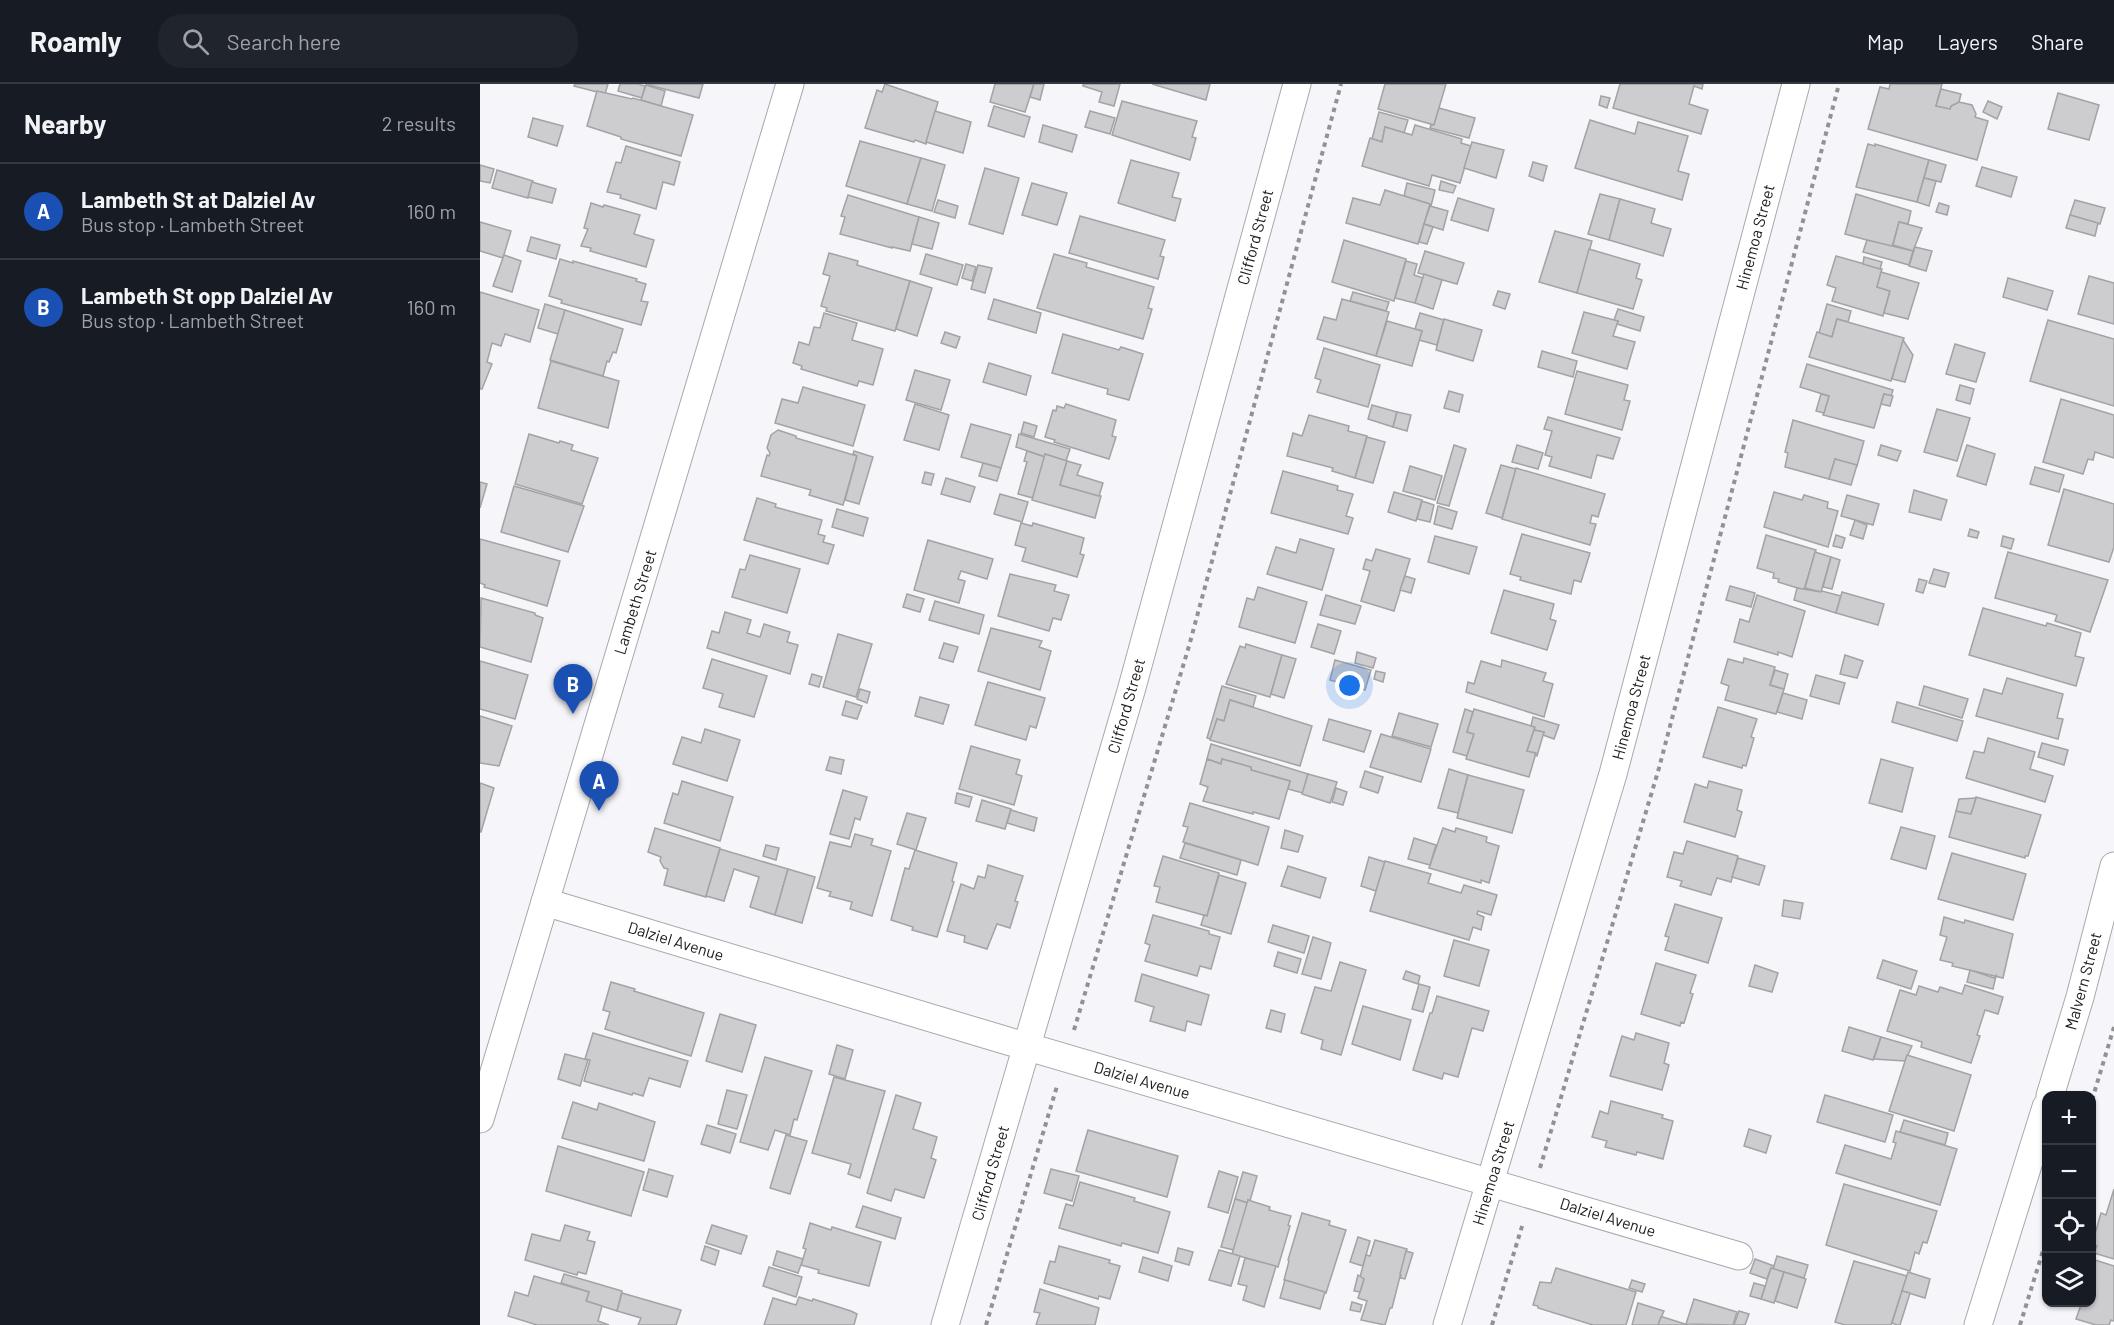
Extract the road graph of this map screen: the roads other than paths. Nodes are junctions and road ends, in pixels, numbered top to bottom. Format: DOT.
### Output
graph roads {
  1 [pos="790,84"];
  2 [pos="1297,84"];
  3 [pos="1796,84"];
  4 [pos="2114,866"];
  5 [pos="545,902"];
  6 [pos="1026,1047"];
  7 [pos="2051,1091"];
  8 [pos="480,1119"];
  9 [pos="2042,1120"];
  10 [pos="1490,1182"];
  11 [pos="1739,1256"];
  12 [pos="945,1325"];
  13 [pos="1447,1325"];
  14 [pos="1978,1325"];
  1 -- 5 [label="street, Lambeth Street"];
  2 -- 6 [label="street, Clifford Street"];
  3 -- 10 [label="street, Hinemoa Street"];
  4 -- 7 [label="street, Malvern Street"];
  5 -- 6 [label="street, Dalziel Avenue"];
  5 -- 8 [label="street, Lambeth Street"];
  6 -- 10 [label="street, Dalziel Avenue"];
  6 -- 12 [label="street, Clifford Street"];
  9 -- 14 [label="street"];
  10 -- 11 [label="street, Dalziel Avenue"];
  10 -- 13 [label="street, Hinemoa Street"];
}
